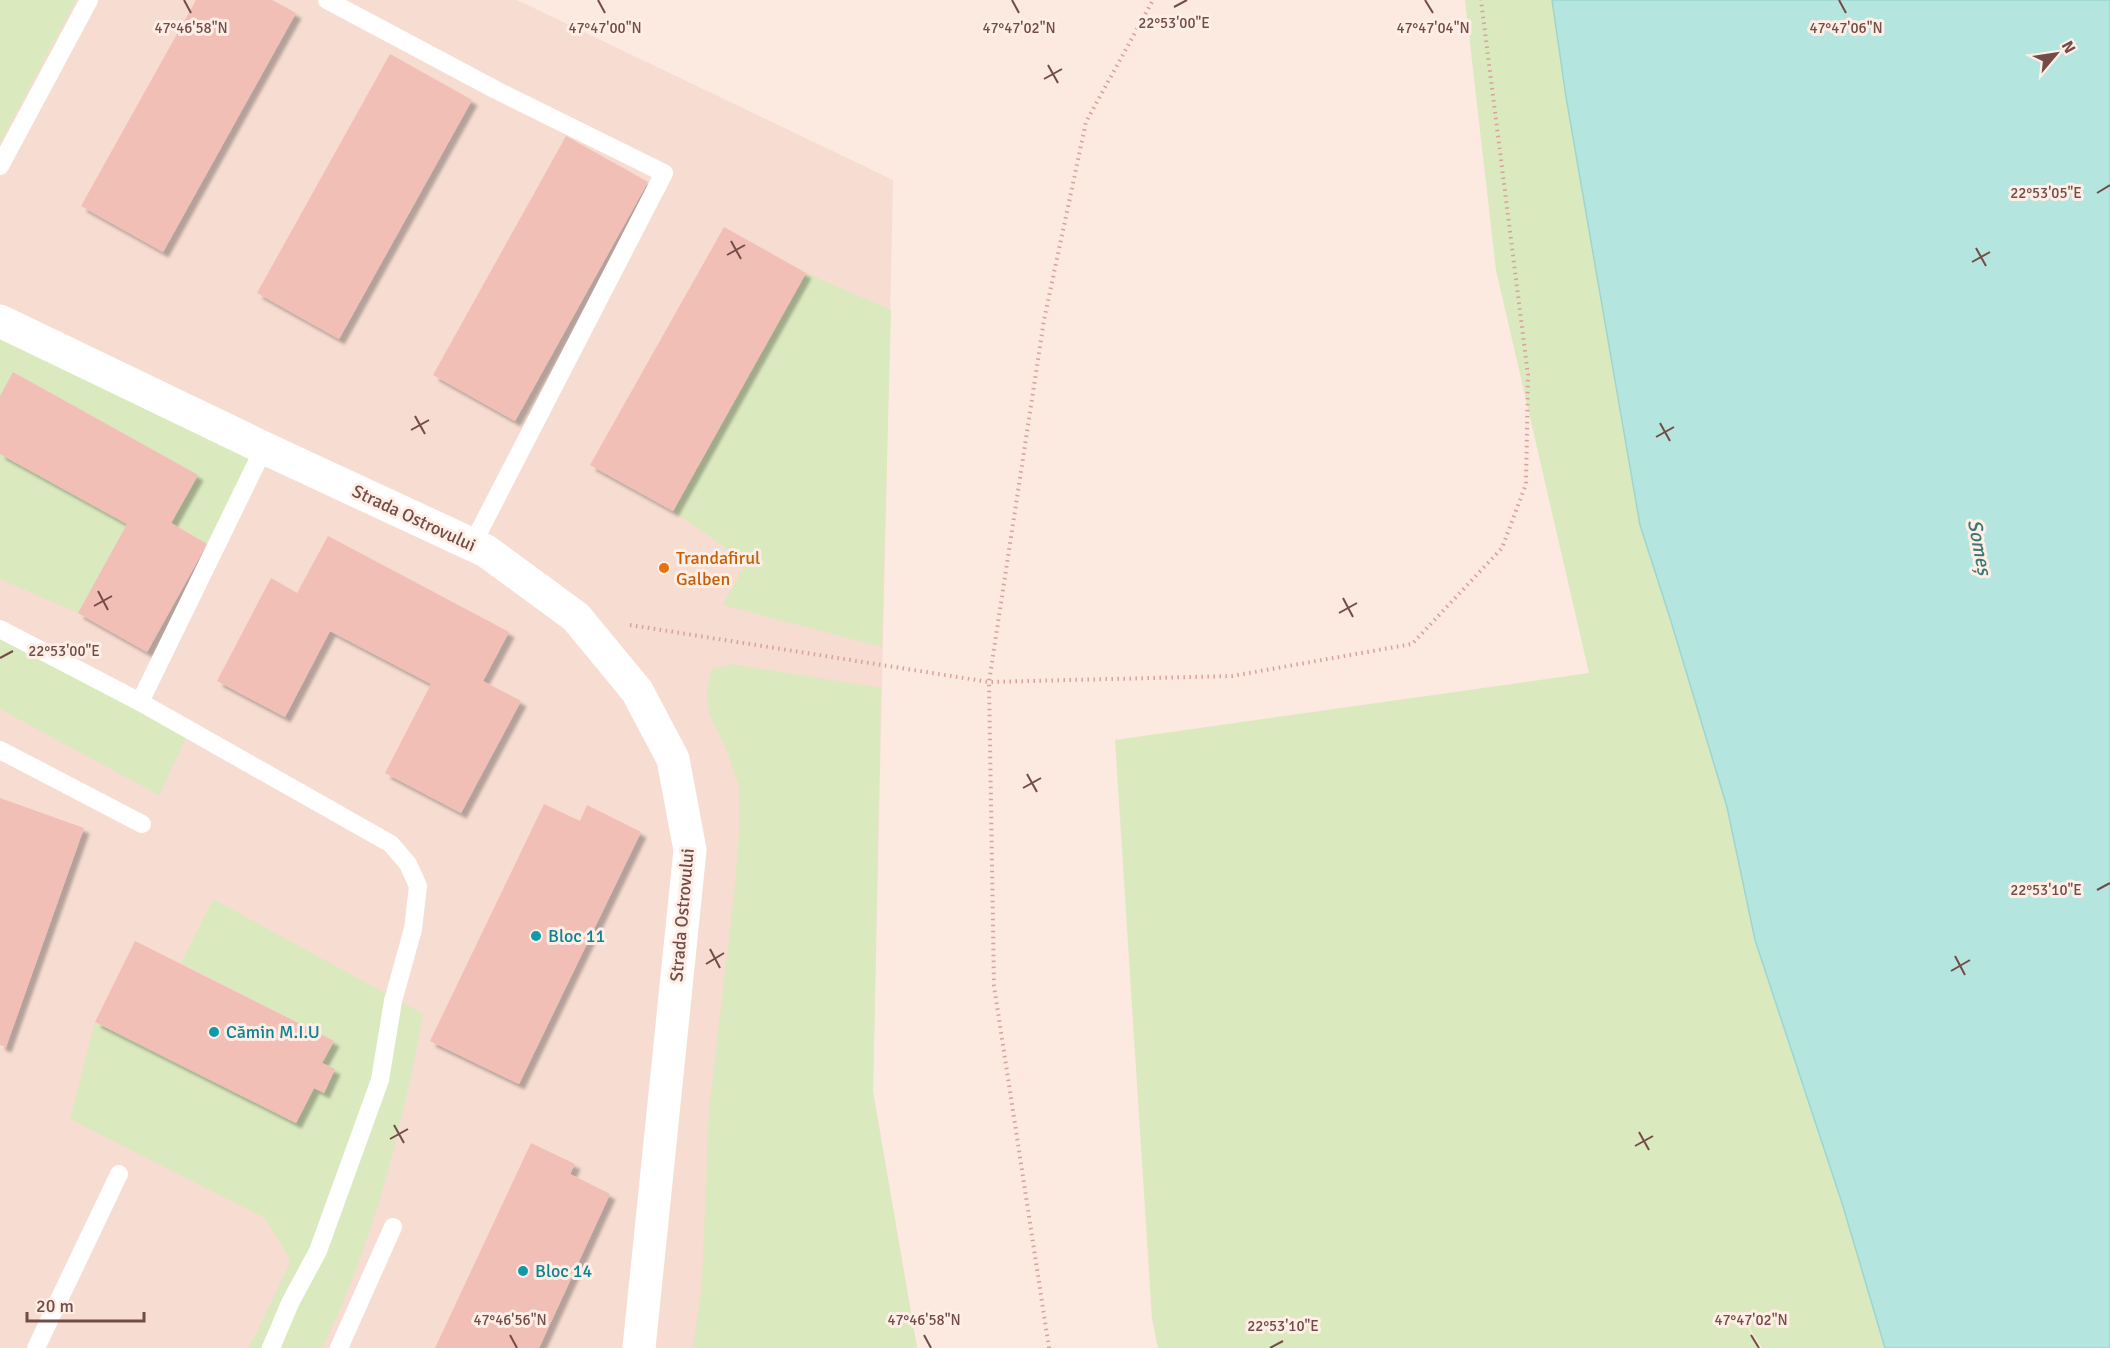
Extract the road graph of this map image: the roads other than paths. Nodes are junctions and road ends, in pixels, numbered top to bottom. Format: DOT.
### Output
graph roads {
  1 [pos="89,0"];
  2 [pos="327,0"];
  3 [pos="0,166"];
  4 [pos="0,321"];
  5 [pos="264,448"];
  6 [pos="472,545"];
  7 [pos="0,629"];
  8 [pos="140,702"];
  9 [pos="0,750"];
  10 [pos="142,824"];
  11 [pos="119,1174"];
  12 [pos="393,1227"];
  13 [pos="36,1348"];
  14 [pos="272,1348"];
  15 [pos="339,1348"];
  16 [pos="639,1348"];
  1 -- 3 [label="lane"];
  2 -- 6 [label="lane"];
  4 -- 5 [label="street, Strada Ostrovului"];
  5 -- 6 [label="street, Strada Ostrovului"];
  5 -- 8 [label="lane"];
  6 -- 16 [label="street, Strada Ostrovului"];
  7 -- 8 [label="lane"];
  8 -- 14 [label="lane"];
  9 -- 10 [label="lane"];
  11 -- 13 [label="lane"];
  12 -- 15 [label="lane"];
}
